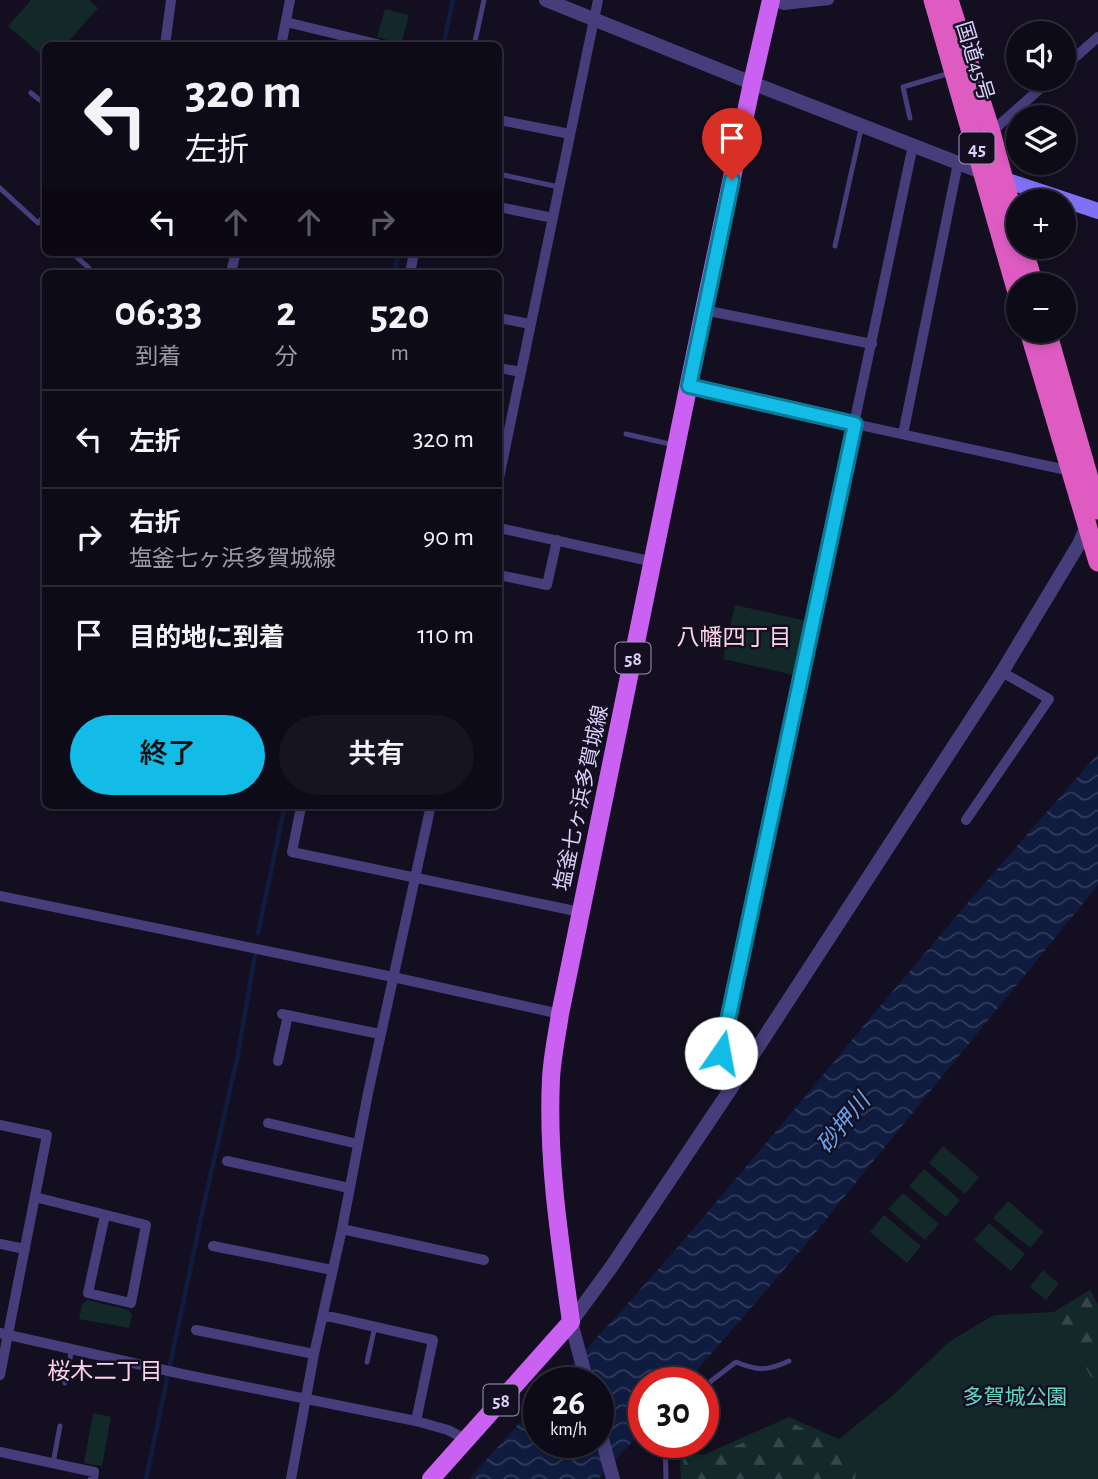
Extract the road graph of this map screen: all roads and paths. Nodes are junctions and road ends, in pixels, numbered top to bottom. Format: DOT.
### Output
graph roads {
  1 [pos="171,0"];
  2 [pos="290,0"];
  3 [pos="484,0"];
  4 [pos="546,0"];
  5 [pos="598,0"];
  6 [pos="829,0"];
  7 [pos="933,0"];
  8 [pos="949,0"];
  9 [pos="771,1"];
  10 [pos="594,20"];
  11 [pos="286,22"];
  12 [pos="1098,37"];
  13 [pos="166,42"];
  14 [pos="282,42"];
  15 [pos="368,42"];
  16 [pos="475,42"];
  17 [pos="1076,56"];
  18 [pos="954,72"];
  19 [pos="752,83"];
  20 [pos="1037,91"];
  21 [pos="31,93"];
  22 [pos="42,102"];
  23 [pos="910,118"];
  24 [pos="502,121"];
  25 [pos="862,126"];
  26 [pos="570,134"];
  27 [pos="983,139"];
  28 [pos="913,145"];
  29 [pos="958,163"];
  30 [pos="984,173"];
  31 [pos="502,175"];
  32 [pos="1003,179"];
  33 [pos="559,187"];
  34 [pos="0,188"];
  35 [pos="1006,190"];
  36 [pos="502,208"];
  37 [pos="1098,211"];
  38 [pos="42,218"];
  39 [pos="553,218"];
  40 [pos="38,223"];
  41 [pos="42,226"];
  42 [pos="835,246"];
  43 [pos="76,256"];
  44 [pos="89,268"];
  45 [pos="1012,273"];
  46 [pos="704,310"];
  47 [pos="502,319"];
  48 [pos="530,324"];
  49 [pos="1033,343"];
  50 [pos="1050,343"];
  51 [pos="872,344"];
  52 [pos="502,369"];
  53 [pos="521,372"];
  54 [pos="689,386"];
  55 [pos="855,424"];
  56 [pos="626,434"];
  57 [pos="903,434"];
  58 [pos="677,445"];
  59 [pos="502,451"];
  60 [pos="1071,471"];
  61 [pos="1095,510"];
  62 [pos="502,529"];
  63 [pos="557,540"];
  64 [pos="654,562"];
  65 [pos="1098,562"];
  66 [pos="502,576"];
  67 [pos="1002,672"];
  68 [pos="301,809"];
  69 [pos="430,809"];
  70 [pos="967,820"];
  71 [pos="416,877"];
  72 [pos="0,895"];
  73 [pos="580,912"];
  74 [pos="393,977"];
  75 [pos="560,1014"];
  76 [pos="380,1034"];
  77 [pos="278,1061"];
  78 [pos="730,1090"];
  79 [pos="268,1123"];
  80 [pos="0,1125"];
  81 [pos="358,1144"];
  82 [pos="227,1161"];
  83 [pos="349,1188"];
  84 [pos="35,1197"];
  85 [pos="104,1215"];
  86 [pos="342,1228"];
  87 [pos="0,1244"];
  88 [pos="213,1246"];
  89 [pos="25,1249"];
  90 [pos="484,1260"];
  91 [pos="332,1270"];
  92 [pos="323,1315"];
  93 [pos="571,1322"];
  94 [pos="375,1326"];
  95 [pos="196,1329"];
  96 [pos="4,1334"];
  97 [pos="72,1348"];
  98 [pos="314,1354"];
  99 [pos="789,1361"];
  100 [pos="367,1362"];
  101 [pos="583,1367"];
  102 [pos="0,1375"];
  103 [pos="719,1375"];
  104 [pos="65,1383"];
  105 [pos="306,1399"];
  106 [pos="416,1421"];
  107 [pos="60,1426"];
  108 [pos="465,1439"];
  109 [pos="0,1452"];
  110 [pos="607,1458"];
  111 [pos="665,1458"];
  112 [pos="53,1463"];
  113 [pos="612,1475"];
  114 [pos="93,1479"];
  115 [pos="291,1479"];
  116 [pos="431,1479"];
  117 [pos="666,1479"];
  1 -- 13 [label="street"];
  2 -- 11 [label="street"];
  3 -- 16 [label="lane"];
  4 -- 10 [label="street"];
  5 -- 10 [label="street"];
  6 -- 9 [label="street"];
  7 -- 18 [label="highway, 国道45号 / 45"];
  8 -- 27 [label="highway, 国道45号 / 45"];
  9 -- 19 [label="main road, 塩釜七ヶ浜多賀城線 / 58"];
  10 -- 19 [label="street"];
  10 -- 26 [label="street"];
  11 -- 14 [label="street"];
  11 -- 15 [label="street"];
  12 -- 17 [label="street"];
  18 -- 23 [label="lane"];
  18 -- 27 [label="highway, 国道45号 / 45"];
  19 -- 25 [label="street"];
  19 -- 46 [label="main road, 塩釜七ヶ浜多賀城線 / 58"];
  20 -- 27 [label="street"];
  21 -- 22 [label="lane"];
  24 -- 26 [label="street"];
  25 -- 28 [label="street"];
  25 -- 42 [label="lane"];
  26 -- 33 [label="street"];
  27 -- 30 [label="highway, 国道45号 / 45"];
  27 -- 32 [label="highway, 国道45号 / 45"];
  28 -- 29 [label="street"];
  28 -- 51 [label="street"];
  29 -- 30 [label="street"];
  29 -- 57 [label="street"];
  30 -- 32 [label="main road"];
  30 -- 45 [label="highway, 国道45号 / 45"];
  31 -- 33 [label="lane"];
  32 -- 35 [label="highway, 国道45号 / 45"];
  32 -- 37 [label="main road"];
  33 -- 39 [label="street"];
  34 -- 40 [label="lane"];
  36 -- 39 [label="street"];
  38 -- 40 [label="lane"];
  39 -- 48 [label="street"];
  40 -- 41 [label="lane"];
  43 -- 44 [label="lane"];
  46 -- 51 [label="street"];
  46 -- 54 [label="main road, 塩釜七ヶ浜多賀城線 / 58"];
  47 -- 48 [label="street"];
  48 -- 53 [label="street"];
  49 -- 60 [label="highway"];
  50 -- 61 [label="highway"];
  51 -- 55 [label="street"];
  52 -- 53 [label="street"];
  53 -- 59 [label="street"];
  54 -- 55 [label="street"];
  54 -- 58 [label="main road, 塩釜七ヶ浜多賀城線 / 58"];
  55 -- 57 [label="street"];
  55 -- 78 [label="street"];
  56 -- 58 [label="lane"];
  57 -- 60 [label="street"];
  58 -- 64 [label="main road, 塩釜七ヶ浜多賀城線 / 58"];
  60 -- 61 [label="highway"];
  61 -- 65 [label="highway"];
  61 -- 67 [label="street"];
  62 -- 63 [label="street"];
  63 -- 64 [label="street"];
  63 -- 66 [label="street"];
  64 -- 73 [label="main road, 塩釜七ヶ浜多賀城線 / 58"];
  67 -- 70 [label="street"];
  67 -- 78 [label="street"];
  68 -- 71 [label="street"];
  69 -- 71 [label="street"];
  71 -- 73 [label="street"];
  71 -- 74 [label="street"];
  72 -- 74 [label="street"];
  73 -- 75 [label="main road, 塩釜七ヶ浜多賀城線 / 58"];
  74 -- 75 [label="street"];
  74 -- 76 [label="street"];
  75 -- 93 [label="main road, 塩釜七ヶ浜多賀城線 / 58"];
  76 -- 77 [label="street"];
  76 -- 81 [label="street"];
  78 -- 93 [label="street"];
  79 -- 81 [label="street"];
  80 -- 84 [label="street"];
  81 -- 83 [label="street"];
  82 -- 83 [label="street"];
  83 -- 86 [label="street"];
  84 -- 85 [label="street"];
  84 -- 89 [label="street"];
  85 -- 85 [label="street"];
  86 -- 90 [label="street"];
  86 -- 91 [label="street"];
  87 -- 89 [label="street"];
  88 -- 91 [label="street"];
  89 -- 96 [label="street"];
  91 -- 92 [label="street"];
  92 -- 94 [label="street"];
  92 -- 98 [label="street"];
  93 -- 101 [label="street"];
  93 -- 108 [label="main road, 58"];
  94 -- 100 [label="lane"];
  94 -- 106 [label="street"];
  95 -- 98 [label="street"];
  96 -- 97 [label="street"];
  96 -- 102 [label="street"];
  97 -- 104 [label="lane"];
  97 -- 105 [label="street"];
  98 -- 105 [label="street"];
  99 -- 103 [label="lane"];
  105 -- 106 [label="street"];
  105 -- 115 [label="street"];
  106 -- 108 [label="street"];
  107 -- 112 [label="lane"];
  108 -- 116 [label="main road, 58"];
  109 -- 112 [label="street"];
  110 -- 113 [label="street"];
  111 -- 117 [label="lane"];
  112 -- 114 [label="street"];
}
